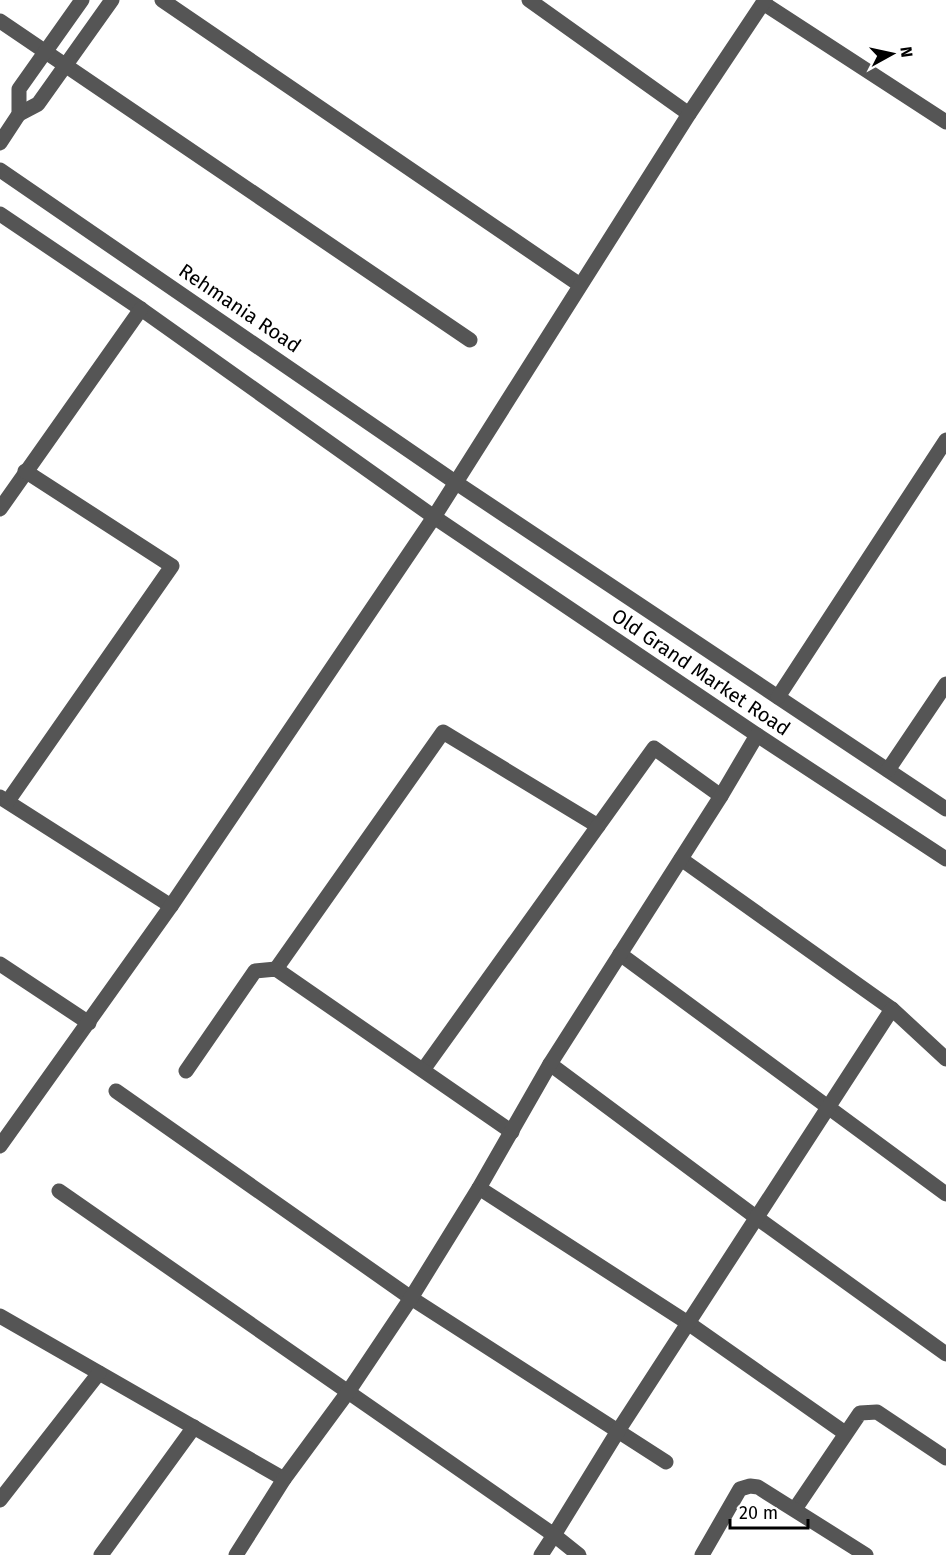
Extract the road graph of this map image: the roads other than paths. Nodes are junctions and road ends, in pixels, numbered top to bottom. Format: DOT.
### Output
graph roads {
  1 [pos="82,0"];
  2 [pos="112,0"];
  3 [pos="162,0"];
  4 [pos="529,0"];
  5 [pos="764,2"];
  6 [pos="0,21"];
  7 [pos="45,53"];
  8 [pos="65,66"];
  9 [pos="19,114"];
  10 [pos="689,114"];
  11 [pos="946,122"];
  12 [pos="0,143"];
  13 [pos="0,170"];
  14 [pos="0,214"];
  15 [pos="580,285"];
  16 [pos="141,309"];
  17 [pos="470,340"];
  18 [pos="946,440"];
  19 [pos="25,471"];
  20 [pos="455,482"];
  21 [pos="0,509"];
  22 [pos="434,517"];
  23 [pos="946,684"];
  24 [pos="778,697"];
  25 [pos="757,735"];
  26 [pos="888,770"];
  27 [pos="722,796"];
  28 [pos="4,799"];
  29 [pos="946,809"];
  30 [pos="598,826"];
  31 [pos="681,859"];
  32 [pos="946,859"];
  33 [pos="171,906"];
  34 [pos="620,954"];
  35 [pos="0,964"];
  36 [pos="276,969"];
  37 [pos="892,1009"];
  38 [pos="89,1023"];
  39 [pos="946,1059"];
  40 [pos="550,1064"];
  41 [pos="423,1070"];
  42 [pos="186,1071"];
  43 [pos="116,1091"];
  44 [pos="828,1108"];
  45 [pos="512,1132"];
  46 [pos="0,1146"];
  47 [pos="479,1188"];
  48 [pos="59,1191"];
  49 [pos="946,1194"];
  50 [pos="757,1218"];
  51 [pos="411,1298"];
  52 [pos="0,1316"];
  53 [pos="688,1323"];
  54 [pos="946,1354"];
  55 [pos="99,1373"];
  56 [pos="348,1392"];
  57 [pos="194,1427"];
  58 [pos="618,1431"];
  59 [pos="845,1433"];
  60 [pos="946,1458"];
  61 [pos="666,1462"];
  62 [pos="284,1479"];
  63 [pos="0,1500"];
  64 [pos="795,1509"];
  65 [pos="554,1535"];
  66 [pos="102,1555"];
  67 [pos="236,1555"];
  68 [pos="542,1555"];
  69 [pos="579,1555"];
  70 [pos="702,1555"];
  71 [pos="866,1555"];
  1 -- 7 [label="street"];
  2 -- 8 [label="street"];
  3 -- 15 [label="street"];
  4 -- 10 [label="street"];
  5 -- 10 [label="street"];
  5 -- 11 [label="street"];
  6 -- 7 [label="street"];
  7 -- 8 [label="street"];
  7 -- 9 [label="street"];
  8 -- 9 [label="street"];
  8 -- 17 [label="street"];
  9 -- 12 [label="street"];
  10 -- 15 [label="street"];
  13 -- 20 [label="street, Rehmania Road"];
  14 -- 16 [label="street"];
  15 -- 20 [label="street"];
  16 -- 19 [label="street"];
  16 -- 22 [label="street"];
  18 -- 24 [label="street"];
  19 -- 21 [label="street"];
  19 -- 28 [label="street"];
  20 -- 22 [label="street"];
  20 -- 24 [label="street, Old Grand Market Road"];
  22 -- 25 [label="street, Old Grand Market Road"];
  22 -- 33 [label="street"];
  23 -- 26 [label="street"];
  24 -- 26 [label="street, Old Grand Market Road"];
  25 -- 27 [label="street"];
  25 -- 32 [label="street, Old Grand Market Road"];
  26 -- 29 [label="street, Old Grand Market Road"];
  27 -- 30 [label="street"];
  27 -- 31 [label="street"];
  28 -- 33 [label="street"];
  30 -- 36 [label="street"];
  30 -- 41 [label="street"];
  31 -- 34 [label="street"];
  31 -- 37 [label="street"];
  33 -- 38 [label="street"];
  34 -- 40 [label="street"];
  34 -- 44 [label="street"];
  35 -- 38 [label="street"];
  36 -- 41 [label="street"];
  36 -- 42 [label="street"];
  37 -- 39 [label="street"];
  37 -- 44 [label="street"];
  38 -- 46 [label="street"];
  40 -- 45 [label="street"];
  40 -- 50 [label="street"];
  41 -- 45 [label="street"];
  43 -- 51 [label="street"];
  44 -- 49 [label="street"];
  44 -- 50 [label="street"];
  45 -- 47 [label="street"];
  47 -- 51 [label="street"];
  47 -- 53 [label="street"];
  48 -- 56 [label="street"];
  50 -- 53 [label="street"];
  50 -- 54 [label="street"];
  51 -- 56 [label="street"];
  51 -- 58 [label="street"];
  52 -- 55 [label="street"];
  53 -- 58 [label="street"];
  53 -- 59 [label="street"];
  55 -- 57 [label="street"];
  55 -- 63 [label="street"];
  56 -- 62 [label="street"];
  56 -- 65 [label="street"];
  57 -- 62 [label="street"];
  57 -- 66 [label="street"];
  58 -- 61 [label="street"];
  58 -- 65 [label="street"];
  59 -- 60 [label="street"];
  59 -- 64 [label="street"];
  62 -- 67 [label="street"];
  64 -- 70 [label="street"];
  64 -- 71 [label="street"];
  65 -- 68 [label="street"];
  65 -- 69 [label="street"];
}
